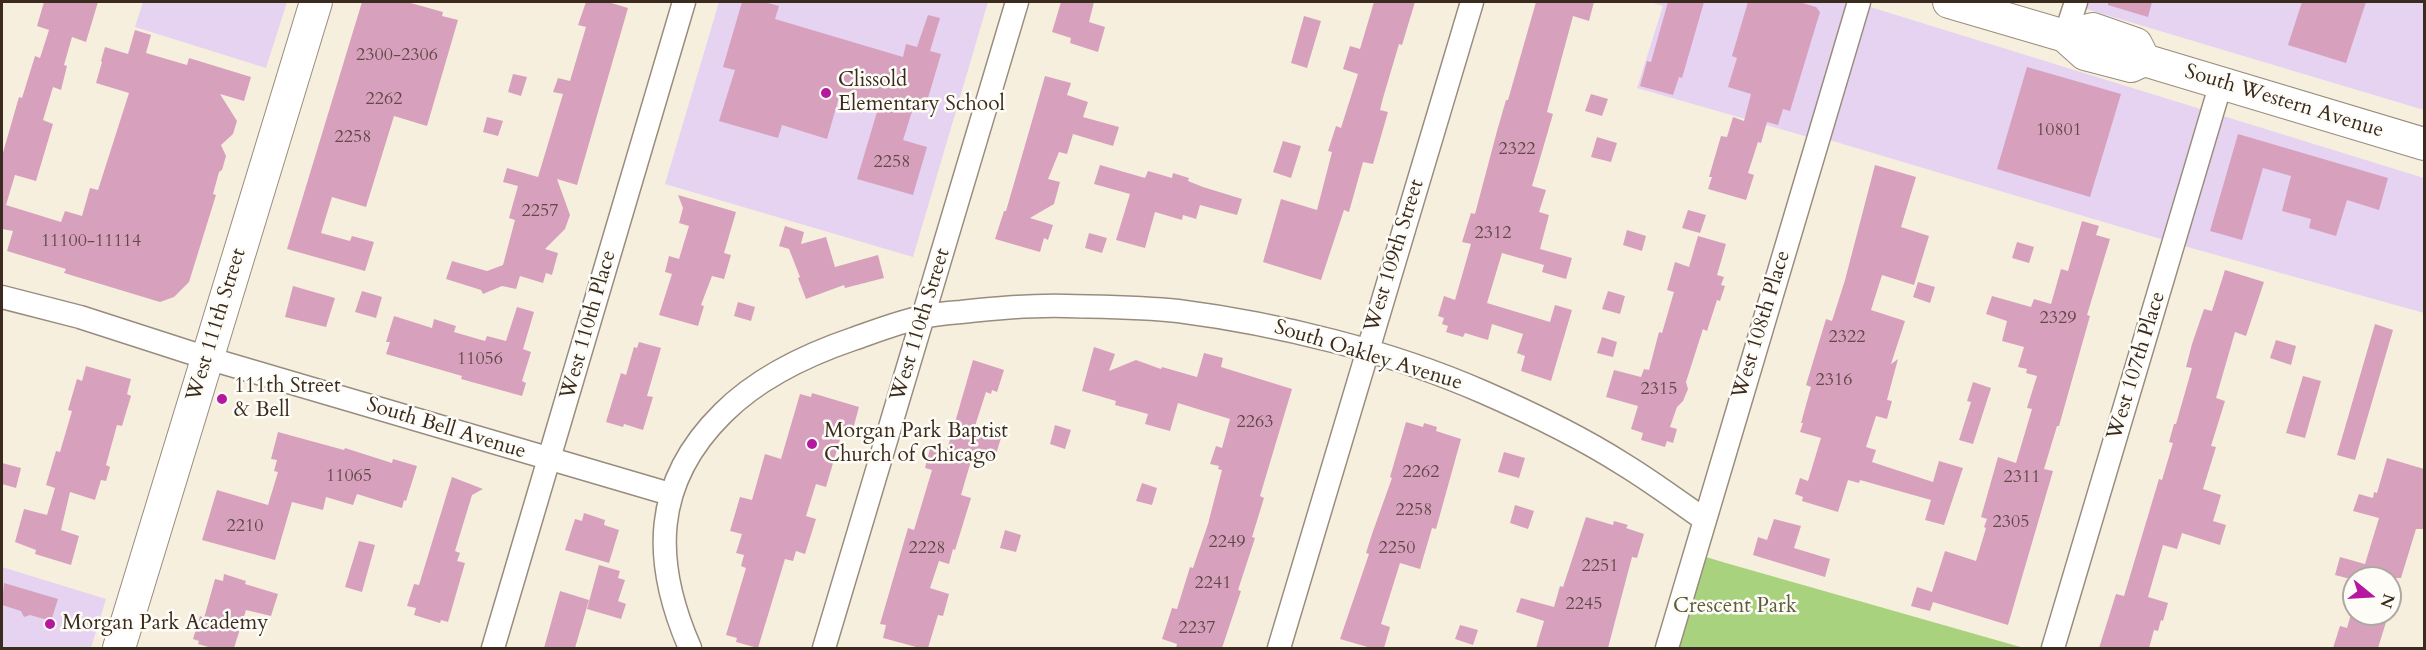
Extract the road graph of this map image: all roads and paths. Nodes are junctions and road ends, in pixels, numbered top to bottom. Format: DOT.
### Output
graph roads {
  1 [pos="316,2"];
  2 [pos="684,2"];
  3 [pos="1017,2"];
  4 [pos="1472,2"];
  5 [pos="1859,2"];
  6 [pos="1949,2"];
  7 [pos="2076,2"];
  8 [pos="2065,36"];
  9 [pos="2221,83"];
  10 [pos="2424,144"];
  11 [pos="2,297"];
  12 [pos="924,316"];
  13 [pos="1366,351"];
  14 [pos="207,358"];
  15 [pos="549,460"];
  16 [pos="670,494"];
  17 [pos="1705,520"];
  18 [pos="119,648"];
  19 [pos="493,648"];
  20 [pos="690,648"];
  21 [pos="824,648"];
  22 [pos="1279,648"];
  23 [pos="1667,648"];
  24 [pos="2053,648"];
  1 -- 14 [label="main road, West 111th Street"];
  2 -- 15 [label="street, West 110th Place"];
  3 -- 12 [label="street, West 110th Street"];
  4 -- 13 [label="street, West 109th Street"];
  5 -- 17 [label="street, West 108th Place"];
  6 -- 8 [label="main road, South Western Avenue"];
  7 -- 8 [label="street"];
  8 -- 9 [label="main road, South Western Avenue"];
  9 -- 10 [label="main road, South Western Avenue"];
  9 -- 24 [label="street, West 107th Place"];
  11 -- 14 [label="street, South Bell Avenue"];
  12 -- 13 [label="street, South Oakley Avenue"];
  12 -- 16 [label="street, South Oakley Avenue"];
  12 -- 21 [label="street, West 110th Street"];
  13 -- 17 [label="street, South Oakley Avenue"];
  13 -- 22 [label="street, West 109th Street"];
  14 -- 15 [label="street, South Bell Avenue"];
  14 -- 18 [label="main road, West 111th Street"];
  15 -- 16 [label="street, South Bell Avenue"];
  15 -- 19 [label="street, West 110th Place"];
  16 -- 20 [label="street"];
  17 -- 23 [label="street, West 108th Place"];
}
